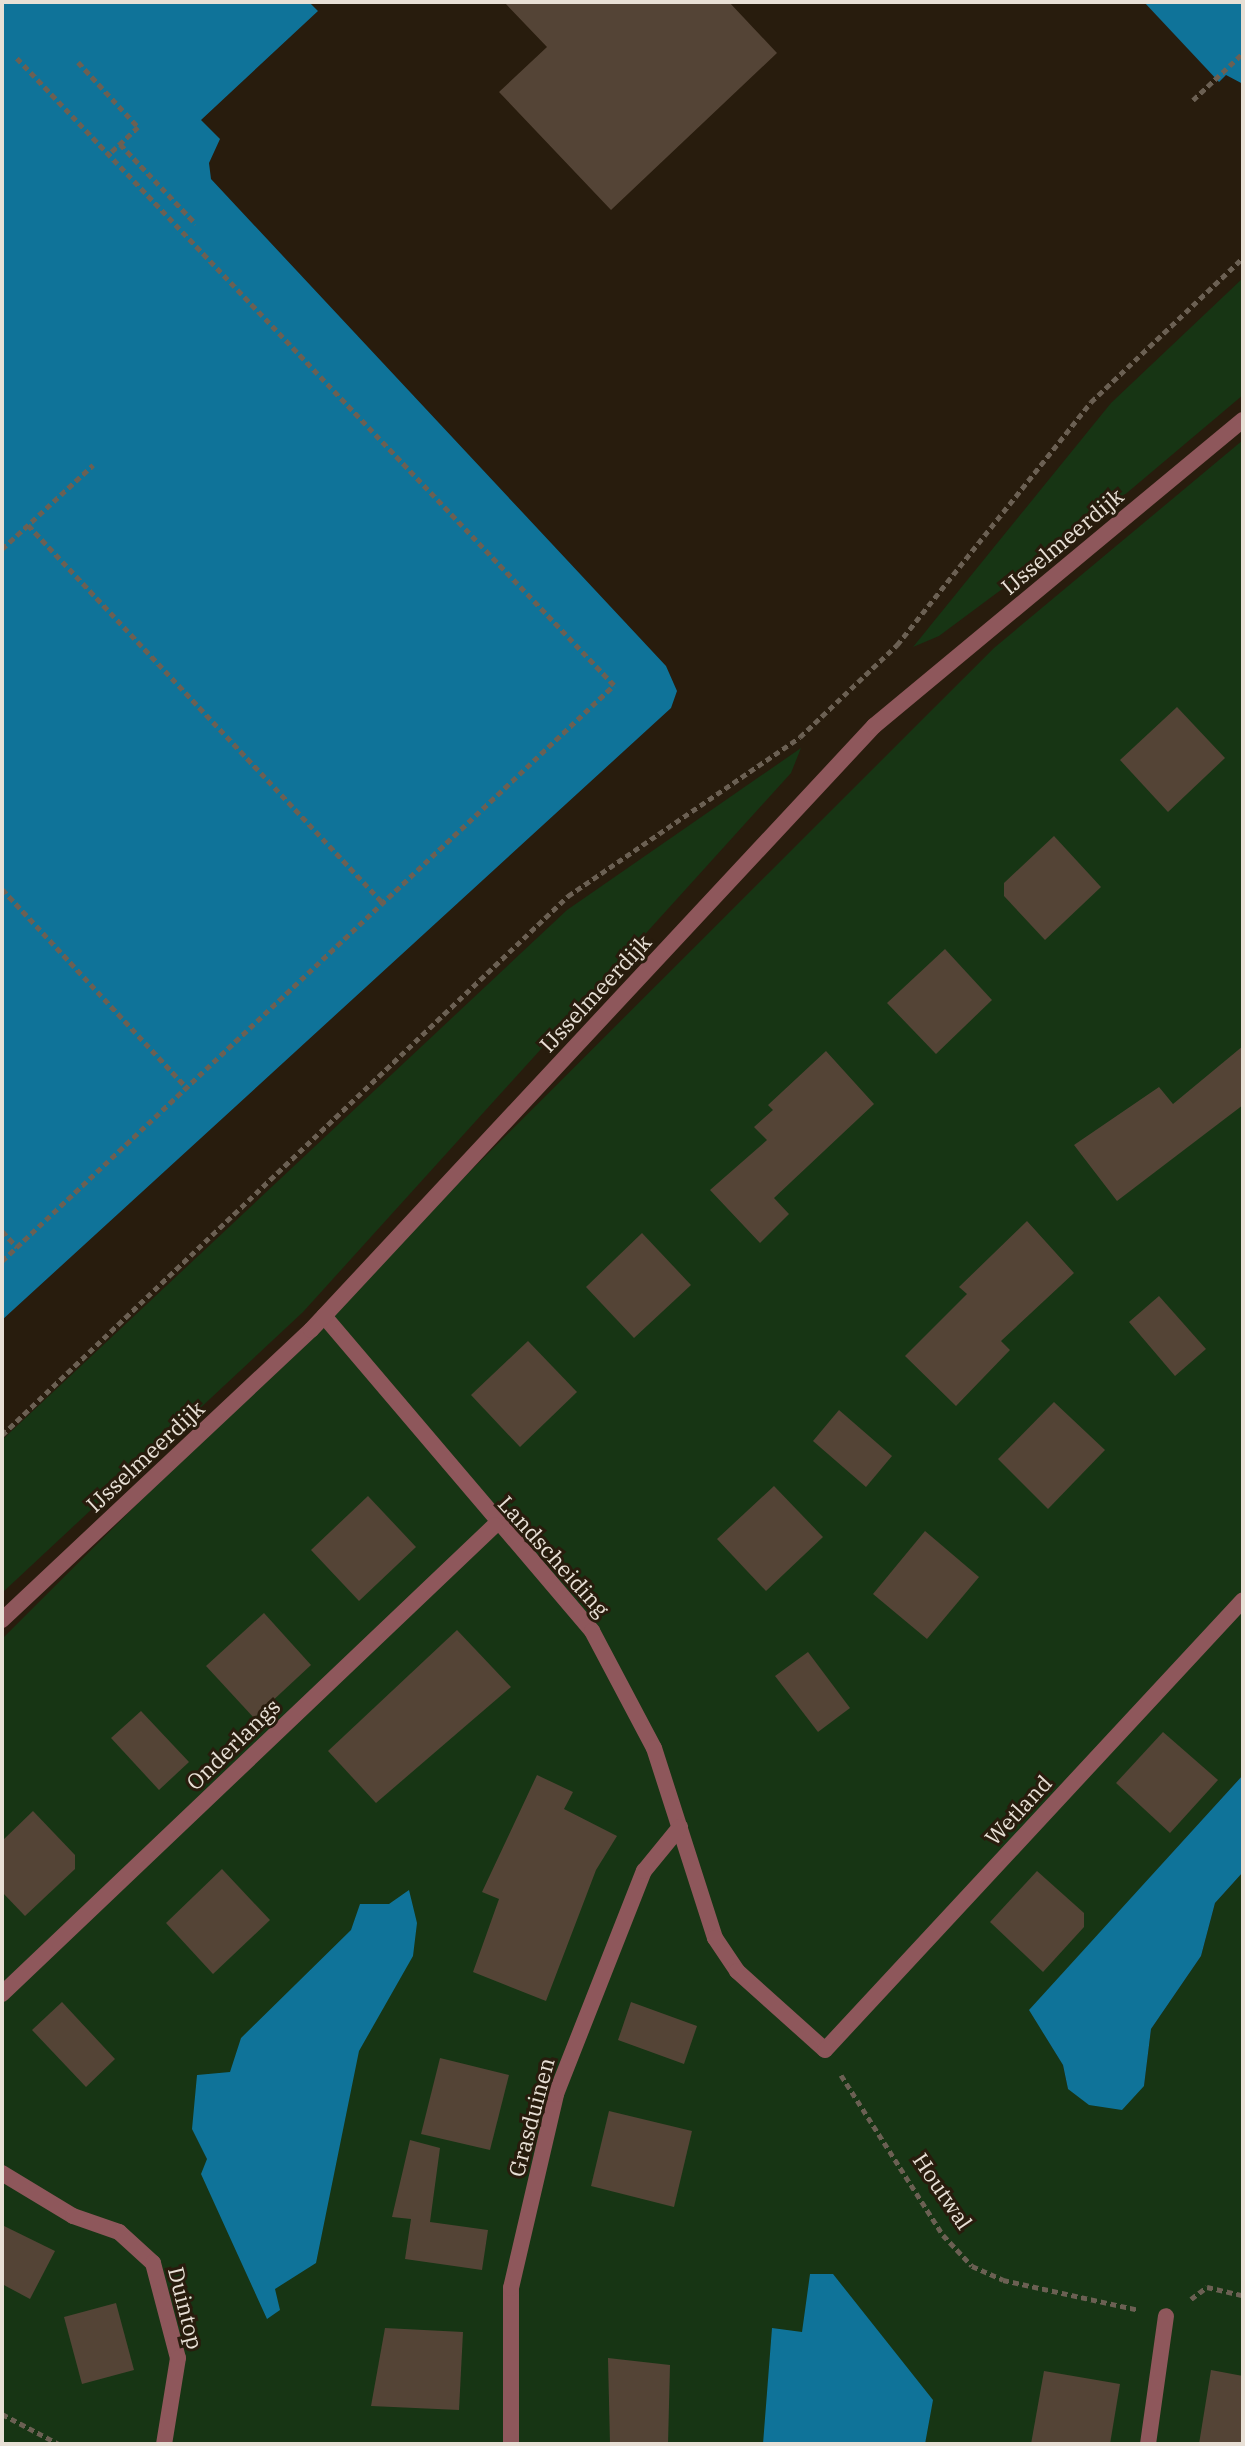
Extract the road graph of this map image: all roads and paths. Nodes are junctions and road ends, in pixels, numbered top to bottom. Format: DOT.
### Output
graph roads {
  1 [pos="1243,53"];
  2 [pos="15,56"];
  3 [pos="78,62"];
  4 [pos="1193,100"];
  5 [pos="120,144"];
  6 [pos="109,154"];
  7 [pos="196,224"];
  8 [pos="1243,258"];
  9 [pos="1243,420"];
  10 [pos="93,465"];
  11 [pos="28,525"];
  12 [pos="2,549"];
  13 [pos="2,889"];
  14 [pos="382,902"];
  15 [pos="185,1086"];
  16 [pos="2,1231"];
  17 [pos="17,1247"];
  18 [pos="2,1261"];
  19 [pos="324,1316"];
  20 [pos="2,1435"];
  21 [pos="495,1525"];
  22 [pos="1243,1600"];
  23 [pos="2,1620"];
  24 [pos="680,1827"];
  25 [pos="2,1994"];
  26 [pos="825,2050"];
  27 [pos="2,2173"];
  28 [pos="1243,2295"];
  29 [pos="1166,2316"];
  30 [pos="2,2414"];
  31 [pos="59,2444"];
  32 [pos="164,2444"];
  33 [pos="511,2444"];
  34 [pos="1148,2444"];
  1 -- 4 [label="path"];
  2 -- 6 [label="path"];
  3 -- 5 [label="path"];
  5 -- 6 [label="path"];
  5 -- 7 [label="path"];
  6 -- 14 [label="path"];
  8 -- 20 [label="path"];
  9 -- 19 [label="street, IJsselmeerdijk"];
  10 -- 11 [label="path"];
  11 -- 12 [label="path"];
  11 -- 14 [label="path"];
  13 -- 15 [label="path"];
  14 -- 15 [label="path"];
  15 -- 17 [label="path"];
  16 -- 17 [label="path"];
  17 -- 18 [label="path"];
  19 -- 21 [label="street, Landscheiding"];
  19 -- 23 [label="street, IJsselmeerdijk"];
  21 -- 24 [label="street, Landscheiding"];
  21 -- 25 [label="street, Onderlangs"];
  22 -- 26 [label="street, Wetland"];
  24 -- 26 [label="street, Landscheiding"];
  24 -- 33 [label="street, Grasduinen"];
  26 -- 29 [label="path, Houtwal"];
  27 -- 32 [label="street, Duintop"];
  28 -- 29 [label="path"];
  29 -- 34 [label="street"];
  30 -- 31 [label="path"];
}
